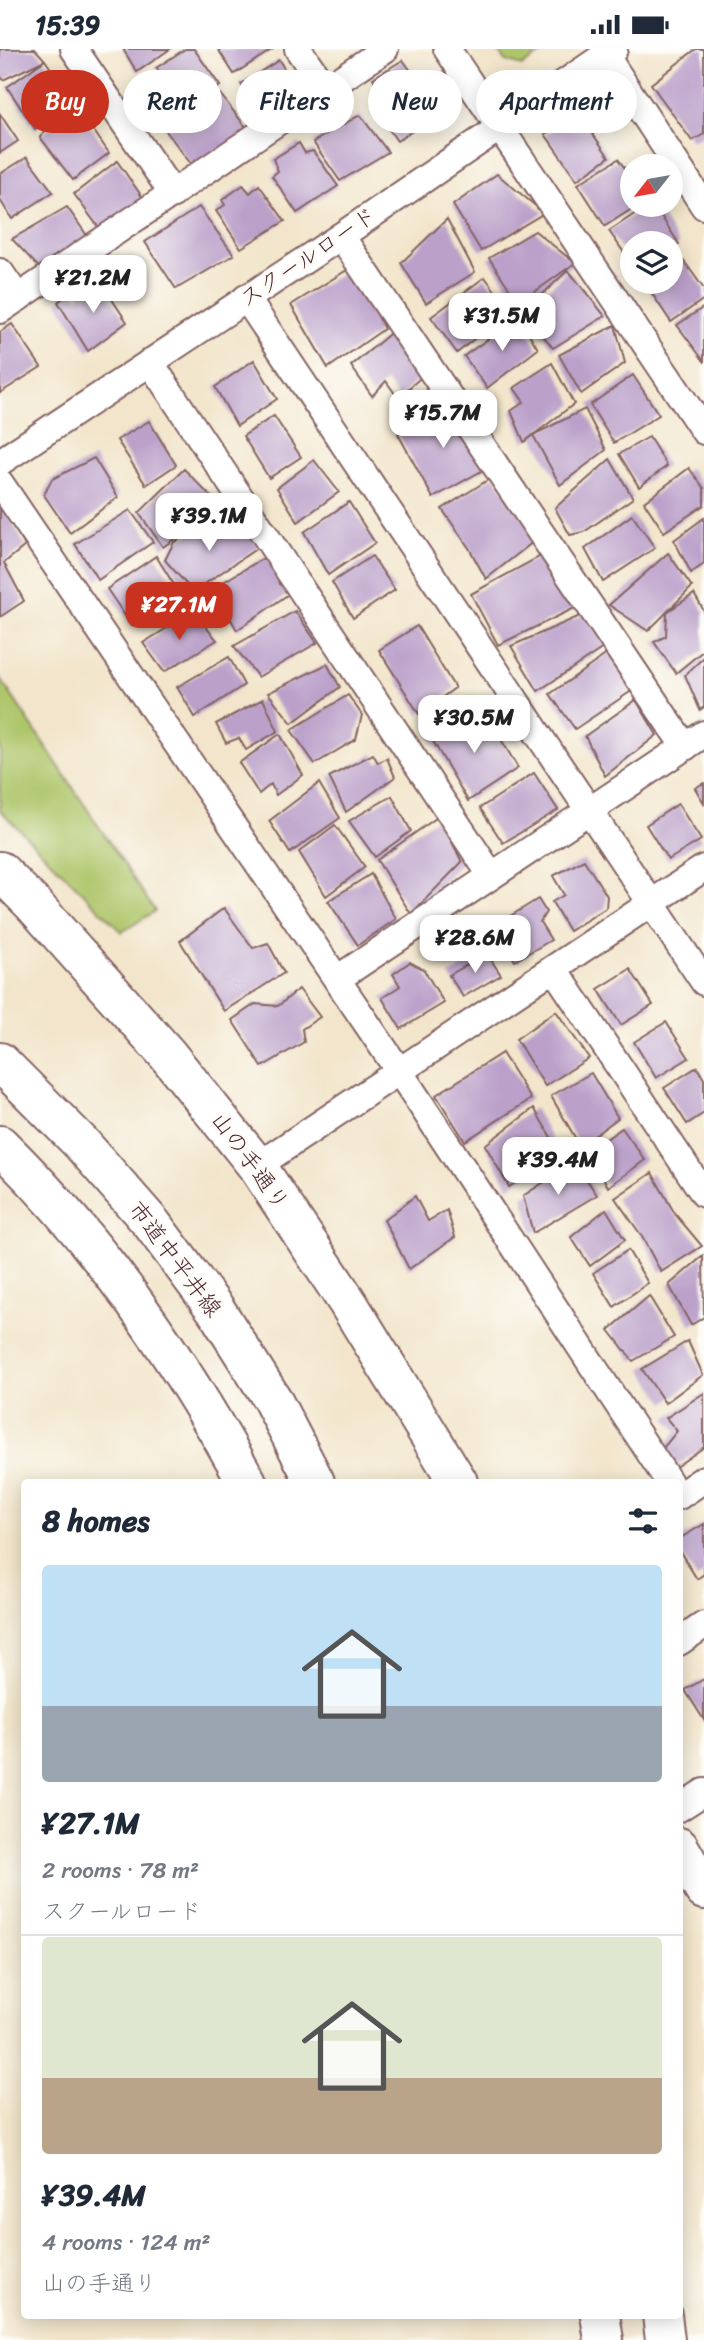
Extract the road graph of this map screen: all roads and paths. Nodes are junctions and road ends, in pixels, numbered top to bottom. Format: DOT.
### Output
graph roads {
  1 [pos="74,49"];
  2 [pos="298,49"];
  3 [pos="385,49"];
  4 [pos="447,49"];
  5 [pos="610,52"];
  6 [pos="312,70"];
  7 [pos="583,70"];
  8 [pos="354,71"];
  9 [pos="476,93"];
  10 [pos="263,133"];
  11 [pos="489,133"];
  12 [pos="502,133"];
  13 [pos="173,194"];
  14 [pos="704,206"];
  15 [pos="341,236"];
  16 [pos="0,272"];
  17 [pos="246,298"];
  18 [pos="9,304"];
  19 [pos="150,362"];
  20 [pos="700,415"];
  21 [pos="0,462"];
  22 [pos="0,483"];
  23 [pos="695,740"];
  24 [pos="588,810"];
  25 [pos="704,868"];
  26 [pos="0,871"];
  27 [pos="491,874"];
  28 [pos="652,903"];
  29 [pos="554,969"];
  30 [pos="337,979"];
  31 [pos="704,982"];
  32 [pos="0,1062"];
  33 [pos="399,1071"];
  34 [pos="0,1145"];
  35 [pos="257,1166"];
  36 [pos="704,1193"];
  37 [pos="245,1479"];
  38 [pos="313,1479"];
  39 [pos="456,1479"];
  40 [pos="667,1479"];
  41 [pos="704,1479"];
  42 [pos="683,1493"];
  43 [pos="704,1625"];
  44 [pos="683,1639"];
  45 [pos="704,1792"];
  46 [pos="683,1805"];
  47 [pos="683,1854"];
  48 [pos="704,1890"];
  49 [pos="601,2319"];
  50 [pos="662,2319"];
  51 [pos="604,2340"];
  52 [pos="665,2340"];
  1 -- 13 [label="street"];
  2 -- 6 [label="street"];
  3 -- 8 [label="street"];
  4 -- 9 [label="street"];
  5 -- 7 [label="street, スクールロード"];
  5 -- 14 [label="street"];
  10 -- 13 [label="street"];
  11 -- 15 [label="street, スクールロード"];
  12 -- 20 [label="street"];
  13 -- 18 [label="street"];
  15 -- 17 [label="street, スクールロード"];
  15 -- 23 [label="street"];
  16 -- 18 [label="street"];
  17 -- 19 [label="street, スクールロード"];
  17 -- 24 [label="street"];
  19 -- 21 [label="street, スクールロード"];
  19 -- 27 [label="street"];
  22 -- 30 [label="street"];
  23 -- 24 [label="street"];
  24 -- 27 [label="street"];
  24 -- 28 [label="street"];
  25 -- 28 [label="street"];
  26 -- 35 [label="street, 山の手通り"];
  27 -- 30 [label="street"];
  28 -- 29 [label="street"];
  28 -- 31 [label="street"];
  29 -- 33 [label="street"];
  29 -- 36 [label="street"];
  30 -- 33 [label="street"];
  32 -- 38 [label="street, 市道中平井線"];
  33 -- 35 [label="street"];
  33 -- 40 [label="street"];
  34 -- 37 [label="street"];
  35 -- 39 [label="street, 山の手通り"];
  41 -- 42 [label="street"];
  43 -- 44 [label="street"];
  45 -- 46 [label="street"];
  47 -- 48 [label="street"];
  49 -- 51 [label="street"];
  50 -- 52 [label="street"];
}
